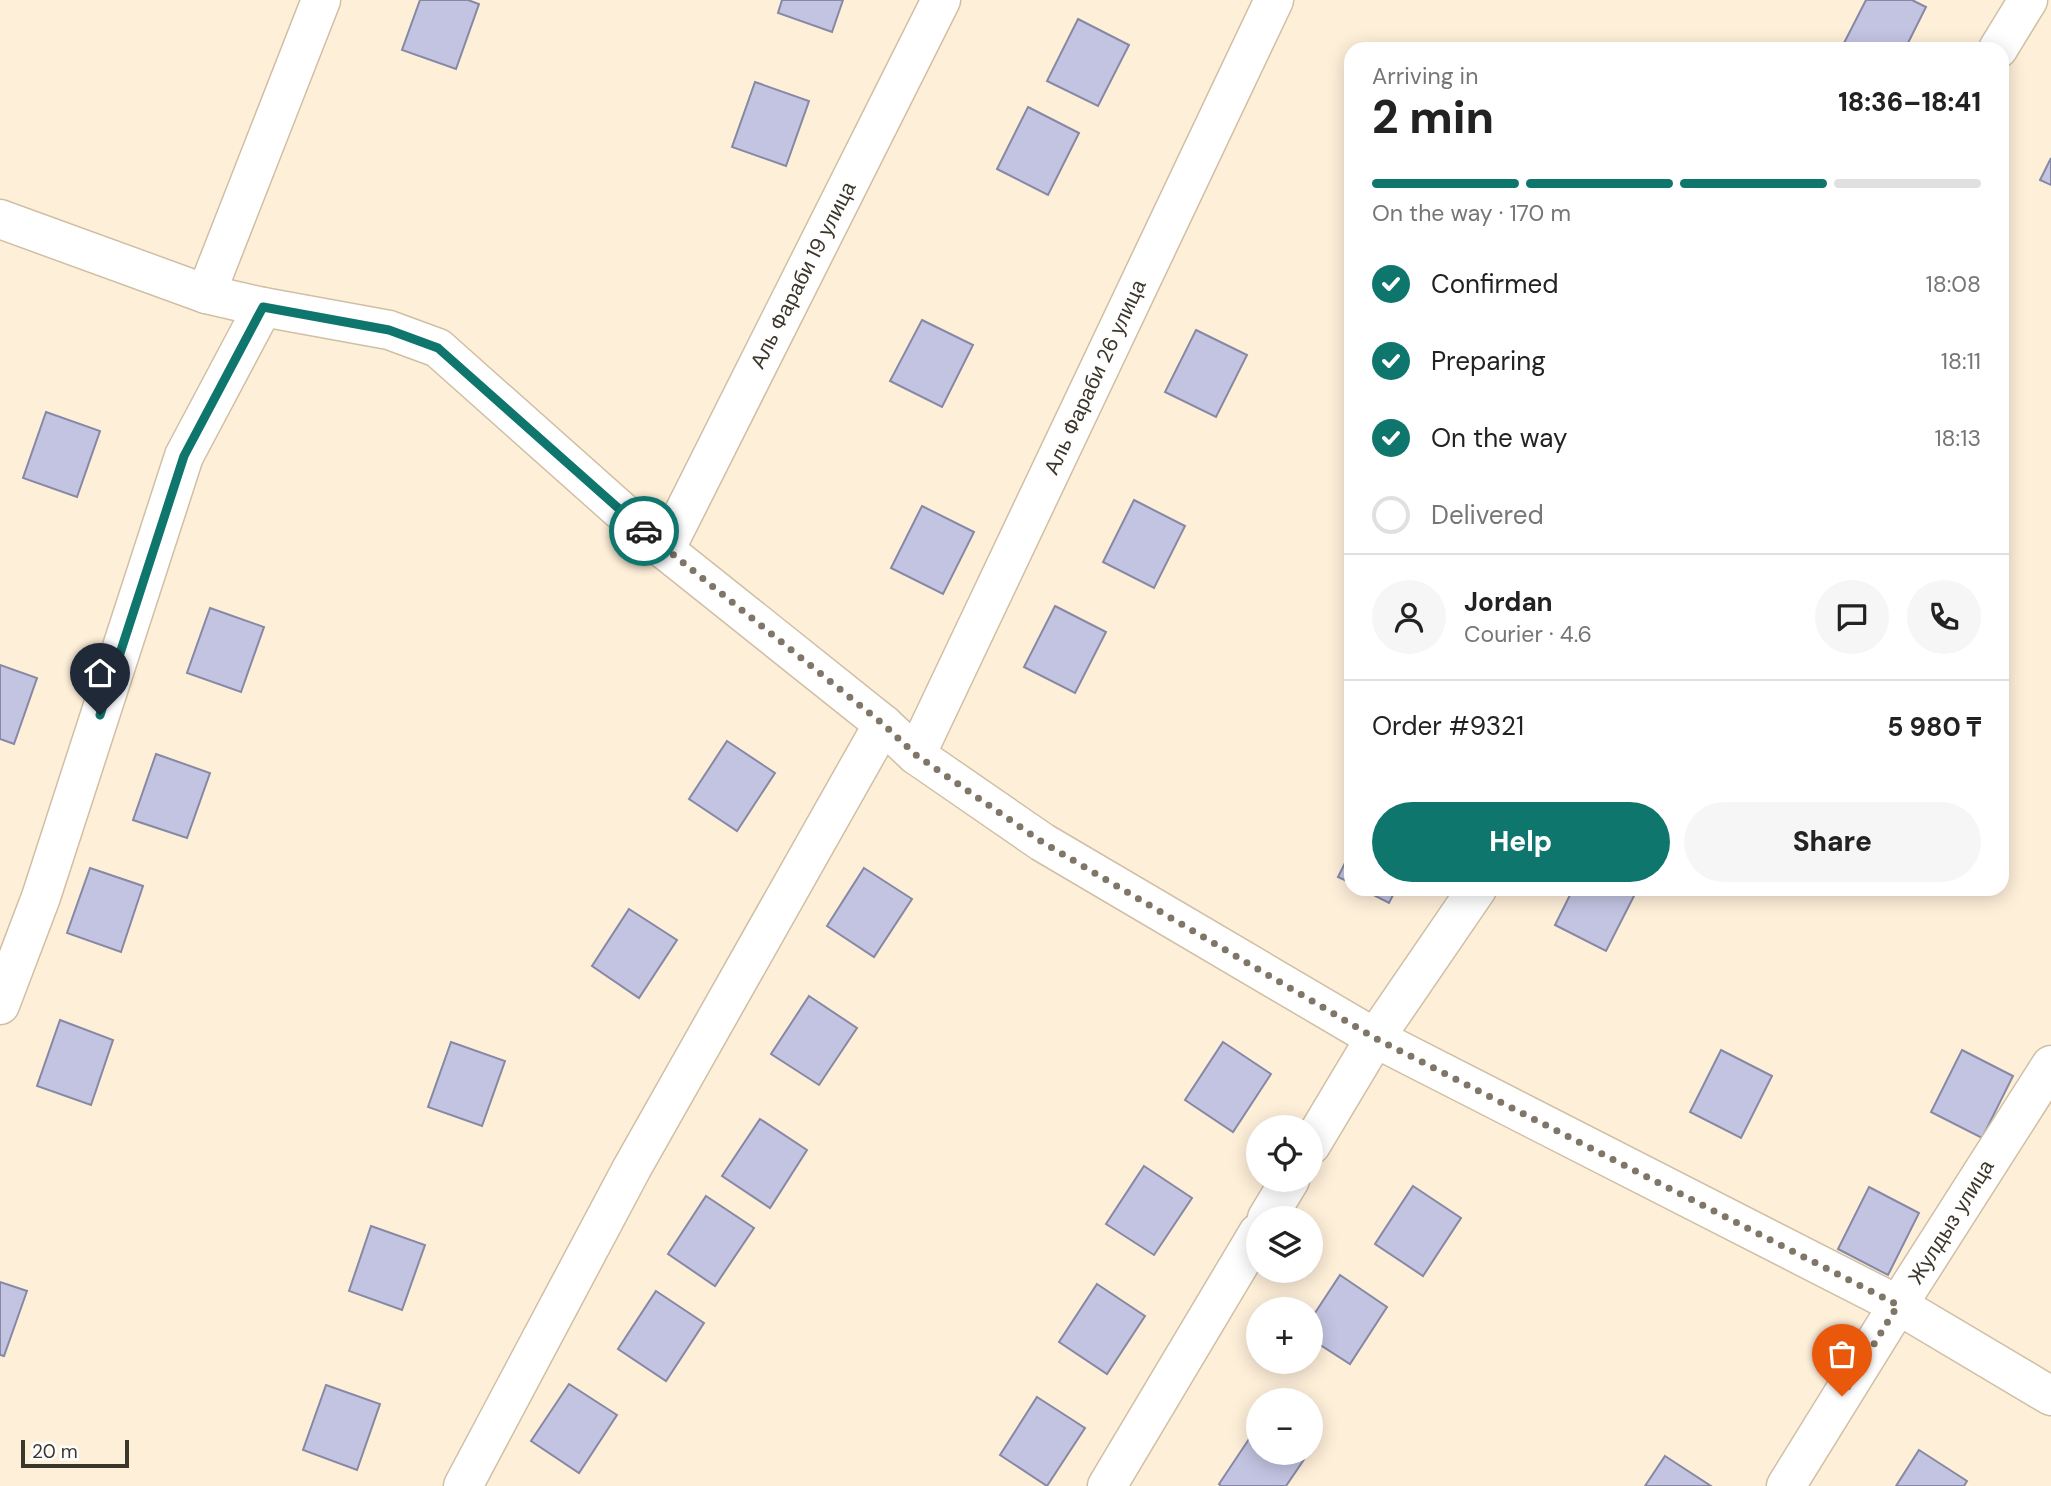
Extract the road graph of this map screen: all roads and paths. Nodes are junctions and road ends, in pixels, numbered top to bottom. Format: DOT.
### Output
graph roads {
  1 [pos="321,0"];
  2 [pos="941,0"];
  3 [pos="1275,0"];
  4 [pos="2028,0"];
  5 [pos="2002,42"];
  6 [pos="0,219"];
  7 [pos="206,294"];
  8 [pos="263,307"];
  9 [pos="665,550"];
  10 [pos="883,724"];
  11 [pos="916,755"];
  12 [pos="1473,896"];
  13 [pos="0,1005"];
  14 [pos="1375,1038"];
  15 [pos="2051,1065"];
  16 [pos="1323,1125"];
  17 [pos="1246,1253"];
  18 [pos="1898,1305"];
  19 [pos="2051,1396"];
  20 [pos="463,1486"];
  21 [pos="1107,1486"];
  22 [pos="1786,1486"];
  1 -- 7 [label="street"];
  2 -- 9 [label="street, Аль Фараби 19 улица"];
  3 -- 11 [label="street, Аль Фараби 26 улица"];
  4 -- 5 [label="street"];
  6 -- 7 [label="street"];
  7 -- 8 [label="street"];
  8 -- 9 [label="street"];
  8 -- 13 [label="street"];
  9 -- 10 [label="street"];
  10 -- 11 [label="street"];
  10 -- 20 [label="street"];
  11 -- 14 [label="street"];
  12 -- 14 [label="street"];
  14 -- 16 [label="street"];
  14 -- 18 [label="street"];
  15 -- 18 [label="street, Жулдыз улица"];
  17 -- 21 [label="street"];
  18 -- 19 [label="street"];
  18 -- 22 [label="street, Жулдыз улица"];
}
